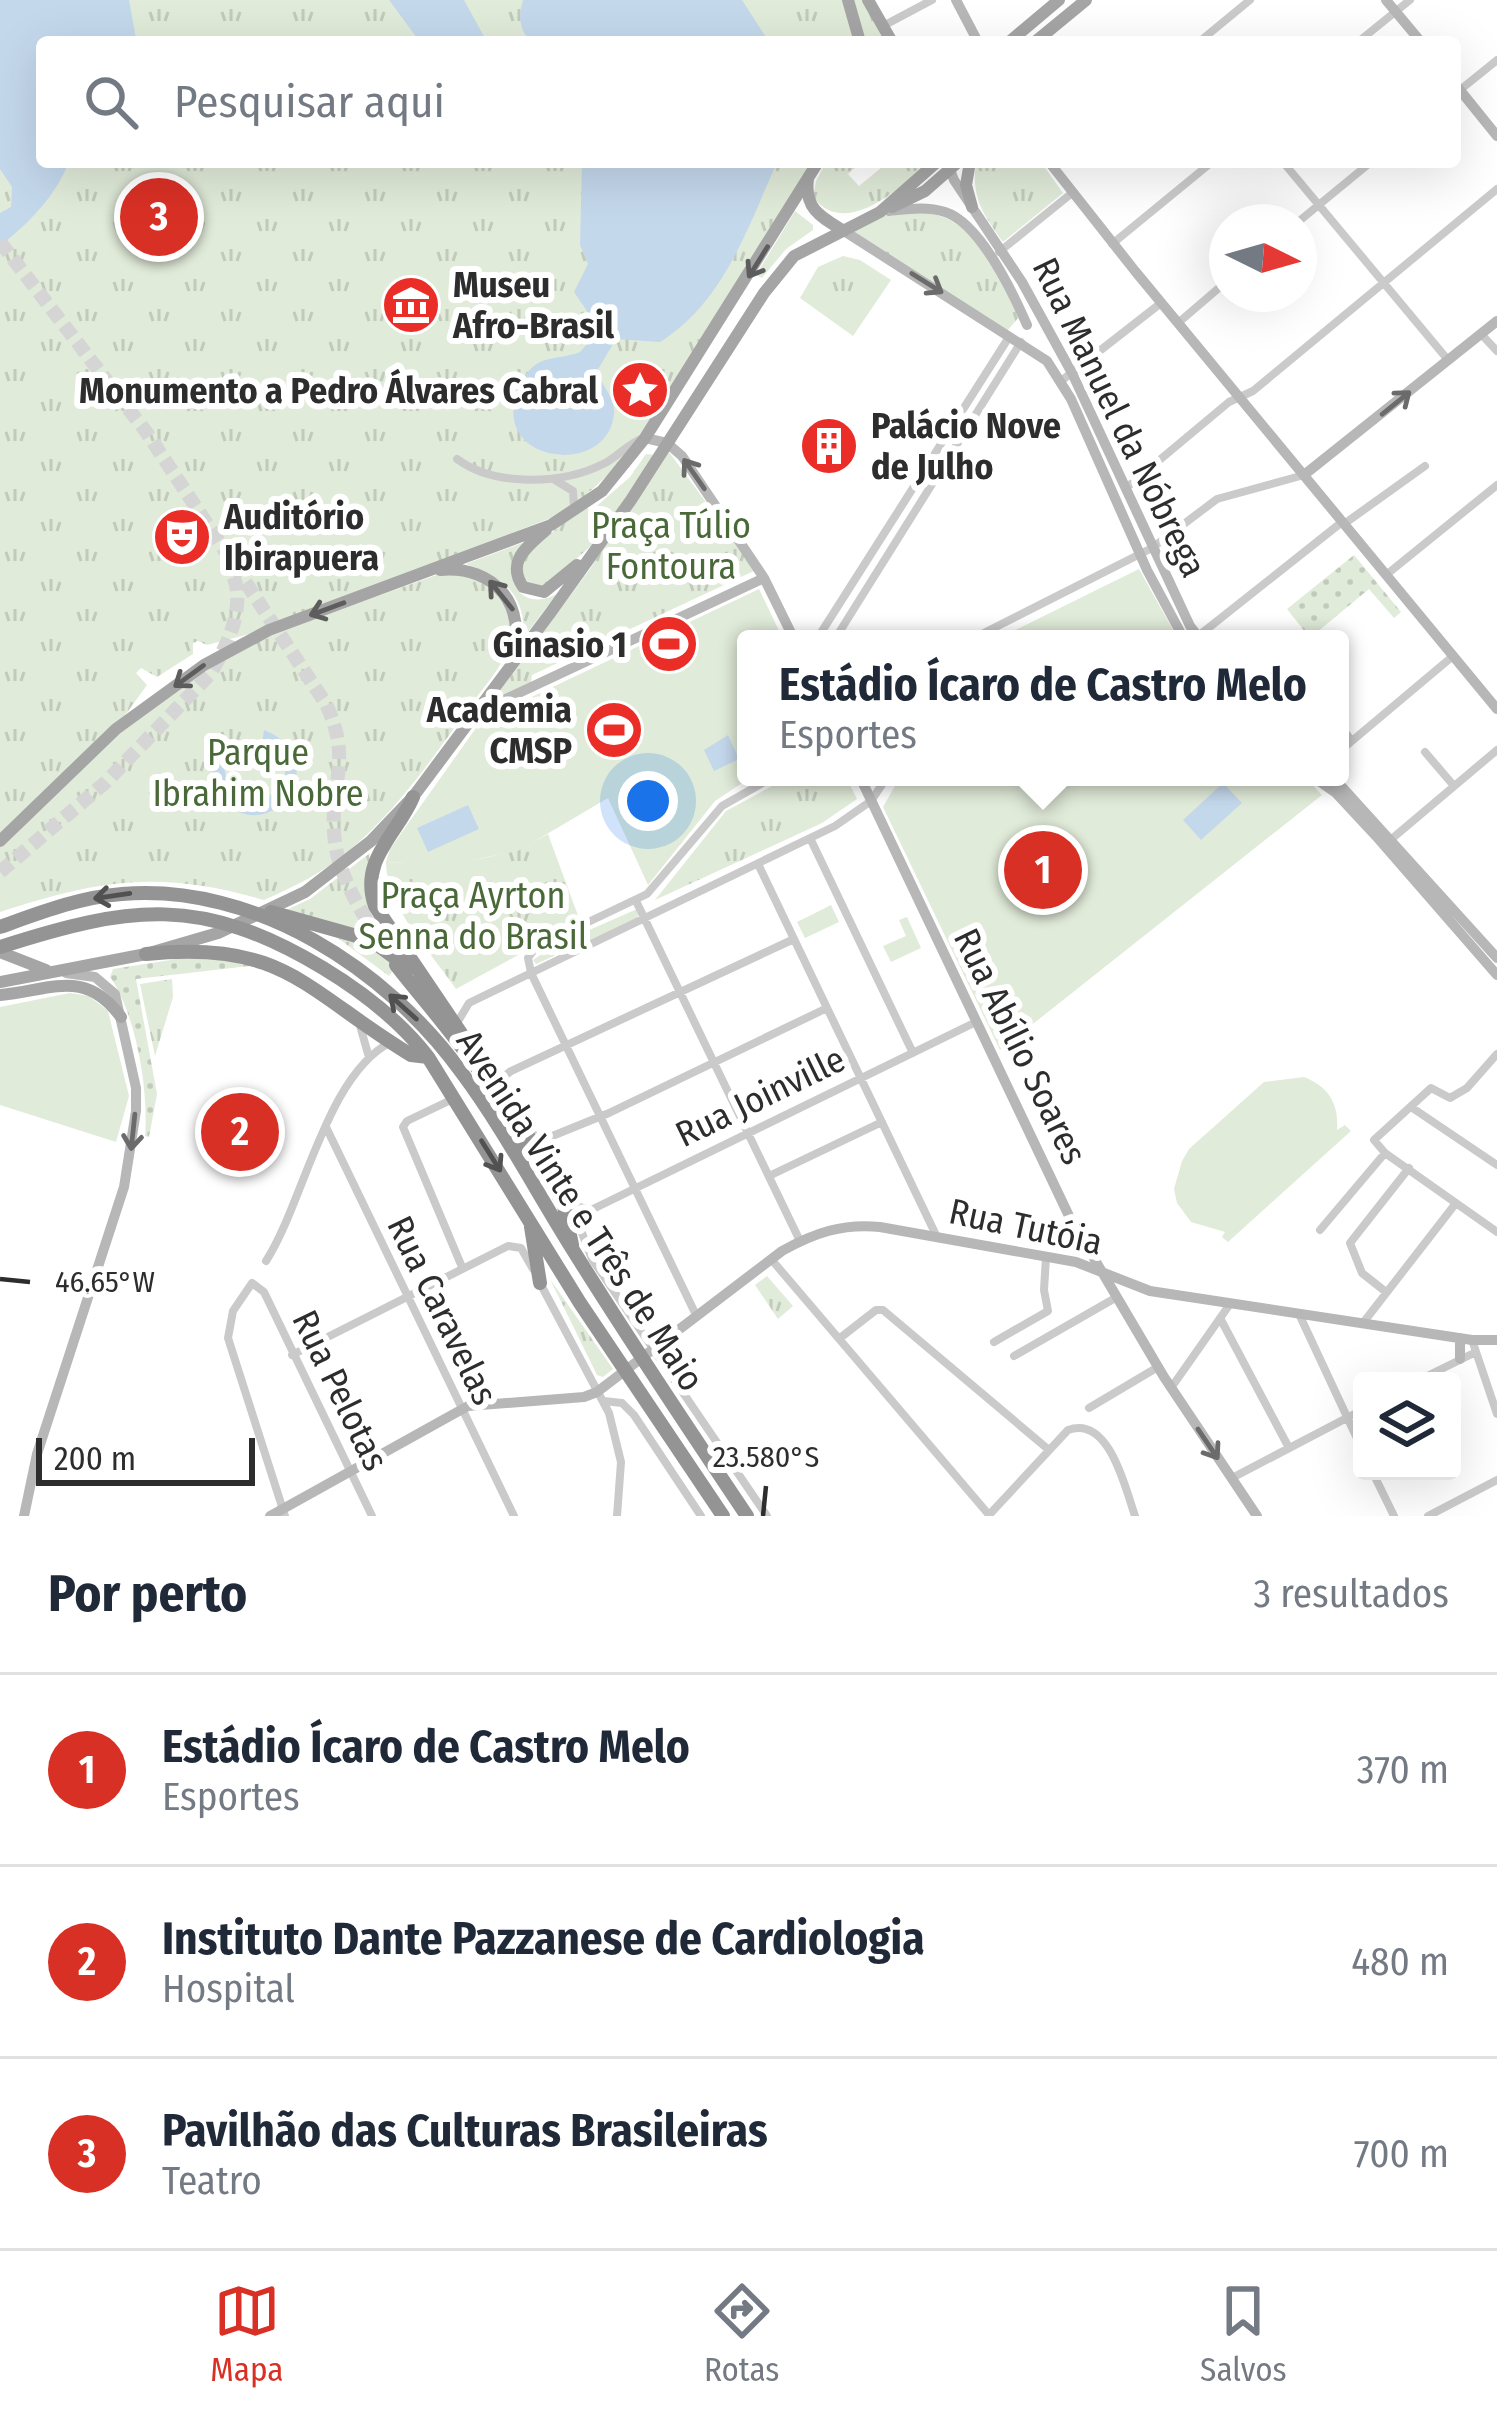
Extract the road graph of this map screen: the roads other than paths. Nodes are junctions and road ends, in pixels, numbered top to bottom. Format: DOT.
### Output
graph roads {
  1 [pos="848,0"];
  2 [pos="868,0"];
  3 [pos="932,0"];
  4 [pos="956,0"];
  5 [pos="1059,0"];
  6 [pos="1086,0"];
  7 [pos="1250,0"];
  8 [pos="1387,0"];
  9 [pos="1410,0"];
  10 [pos="1396,11"];
  11 [pos="883,26"];
  12 [pos="858,36"];
  13 [pos="889,36"];
  14 [pos="975,36"];
  15 [pos="1016,36"];
  16 [pos="1042,36"];
  17 [pos="1206,36"];
  18 [pos="1365,36"];
  19 [pos="1416,36"];
  20 [pos="1497,60"];
  21 [pos="1461,87"];
  22 [pos="1461,95"];
  23 [pos="1497,136"];
  24 [pos="814,168"];
  25 [pos="945,168"];
  26 [pos="950,168"];
  27 [pos="969,168"];
  28 [pos="1055,168"];
  29 [pos="1205,168"];
  30 [pos="1288,168"];
  31 [pos="1364,168"];
  32 [pos="808,178"];
  33 [pos="1497,189"];
  34 [pos="1072,193"];
  35 [pos="1319,204"];
  36 [pos="972,207"];
  37 [pos="880,212"];
  38 [pos="844,231"];
  39 [pos="1112,244"];
  40 [pos="996,254"];
  41 [pos="1384,281"];
  42 [pos="1209,296"];
  43 [pos="1161,303"];
  44 [pos="1497,320"];
  45 [pos="1178,323"];
  46 [pos="1027,325"];
  47 [pos="1046,325"];
  48 [pos="1481,334"];
  49 [pos="1015,339"];
  50 [pos="1497,351"];
  51 [pos="1448,360"];
  52 [pos="1067,377"];
  53 [pos="1240,398"];
  54 [pos="1085,416"];
  55 [pos="646,438"];
  56 [pos="667,443"];
  57 [pos="457,459"];
  58 [pos="1425,466"];
  59 [pos="1304,475"];
  60 [pos="548,478"];
  61 [pos="1497,485"];
  62 [pos="1125,489"];
  63 [pos="904,502"];
  64 [pos="916,510"];
  65 [pos="573,512"];
  66 [pos="1343,523"];
  67 [pos="551,525"];
  68 [pos="595,547"];
  69 [pos="1146,551"];
  70 [pos="428,571"];
  71 [pos="1385,575"];
  72 [pos="764,578"];
  73 [pos="790,630"];
  74 [pos="823,630"];
  75 [pos="842,630"];
  76 [pos="991,630"];
  77 [pos="1190,630"];
  78 [pos="1204,630"];
  79 [pos="1453,656"];
  80 [pos="506,671"];
  81 [pos="1492,692"];
  82 [pos="1497,709"];
  83 [pos="474,714"];
  84 [pos="1349,737"];
  85 [pos="1352,741"];
  86 [pos="1349,744"];
  87 [pos="1497,750"];
  88 [pos="1425,752"];
  89 [pos="757,786"];
  90 [pos="864,786"];
  91 [pos="881,786"];
  92 [pos="1325,786"];
  93 [pos="1340,786"];
  94 [pos="1454,786"];
  95 [pos="413,797"];
  96 [pos="871,801"];
  97 [pos="810,838"];
  98 [pos="0,841"];
  99 [pos="1386,843"];
  100 [pos="758,864"];
  101 [pos="1437,898"];
  102 [pos="635,901"];
  103 [pos="227,906"];
  104 [pos="644,919"];
  105 [pos="0,927"];
  106 [pos="794,939"];
  107 [pos="0,950"];
  108 [pos="146,954"];
  109 [pos="1497,958"];
  110 [pos="396,965"];
  111 [pos="52,972"];
  112 [pos="531,973"];
  113 [pos="1497,975"];
  114 [pos="0,982"];
  115 [pos="427,982"];
  116 [pos="680,992"];
  117 [pos="0,995"];
  118 [pos="827,1008"];
  119 [pos="121,1017"];
  120 [pos="357,1017"];
  121 [pos="976,1022"];
  122 [pos="457,1023"];
  123 [pos="391,1042"];
  124 [pos="565,1046"];
  125 [pos="913,1053"];
  126 [pos="1497,1054"];
  127 [pos="368,1055"];
  128 [pos="428,1057"];
  129 [pos="713,1063"];
  130 [pos="861,1078"];
  131 [pos="497,1082"];
  132 [pos="455,1098"];
  133 [pos="1411,1107"];
  134 [pos="599,1116"];
  135 [pos="521,1122"];
  136 [pos="882,1122"];
  137 [pos="326,1127"];
  138 [pos="747,1132"];
  139 [pos="540,1142"];
  140 [pos="1385,1153"];
  141 [pos="1497,1165"];
  142 [pos="522,1168"];
  143 [pos="1408,1168"];
  144 [pos="769,1176"];
  145 [pos="634,1186"];
  146 [pos="570,1202"];
  147 [pos="1456,1203"];
  148 [pos="531,1222"];
  149 [pos="1320,1230"];
  150 [pos="1497,1232"];
  151 [pos="937,1237"];
  152 [pos="800,1241"];
  153 [pos="573,1250"];
  154 [pos="1046,1257"];
  155 [pos="771,1259"];
  156 [pos="266,1261"];
  157 [pos="462,1267"];
  158 [pos="1104,1272"];
  159 [pos="540,1283"];
  160 [pos="1386,1292"];
  161 [pos="406,1295"];
  162 [pos="1117,1297"];
  163 [pos="1231,1303"];
  164 [pos="1298,1313"];
  165 [pos="696,1316"];
  166 [pos="1220,1318"];
  167 [pos="1364,1323"];
  168 [pos="840,1338"];
  169 [pos="1497,1340"];
  170 [pos="994,1342"];
  171 [pos="1473,1343"];
  172 [pos="651,1350"];
  173 [pos="292,1355"];
  174 [pos="1014,1357"];
  175 [pos="1460,1359"];
  176 [pos="1158,1366"];
  177 [pos="1435,1372"];
  178 [pos="1171,1388"];
  179 [pos="602,1393"];
  180 [pos="1089,1408"];
  181 [pos="461,1409"];
  182 [pos="1353,1414"];
  183 [pos="1497,1414"];
  184 [pos="1347,1418"];
  185 [pos="1353,1430"];
  186 [pos="1288,1448"];
  187 [pos="1049,1450"];
  188 [pos="350,1470"];
  189 [pos="1232,1478"];
  190 [pos="1376,1480"];
  191 [pos="1497,1480"];
  192 [pos="279,1514"];
  193 [pos="25,1516"];
  194 [pos="372,1516"];
  195 [pos="514,1516"];
  196 [pos="617,1516"];
  197 [pos="701,1516"];
  198 [pos="723,1516"];
  199 [pos="747,1516"];
  200 [pos="767,1516"];
  201 [pos="989,1516"];
  202 [pos="1135,1516"];
  203 [pos="1257,1516"];
  204 [pos="1394,1516"];
  205 [pos="1428,1516"];
  1 -- 12 [label="main road"];
  2 -- 11 [label="main road"];
  3 -- 11 [label="street"];
  4 -- 14 [label="street"];
  5 -- 15 [label="main road"];
  6 -- 16 [label="main road"];
  7 -- 17 [label="street"];
  8 -- 10 [label="street"];
  9 -- 10 [label="street"];
  10 -- 18 [label="street"];
  10 -- 19 [label="street"];
  11 -- 13 [label="main road"];
  20 -- 21 [label="street"];
  22 -- 23 [label="street"];
  24 -- 32 [label="main road"];
  25 -- 37 [label="main road"];
  26 -- 36 [label="street, Rua Manuel da Nóbrega"];
  27 -- 36 [label="main road"];
  28 -- 34 [label="street"];
  29 -- 39 [label="street"];
  30 -- 35 [label="street"];
  31 -- 35 [label="street"];
  32 -- 38 [label="main road"];
  32 -- 55 [label="main road, one-way"];
  33 -- 41 [label="street"];
  34 -- 39 [label="street"];
  34 -- 40 [label="street"];
  35 -- 41 [label="street"];
  36 -- 40 [label="street, Rua Manuel da Nóbrega"];
  37 -- 38 [label="main road"];
  37 -- 40 [label="street, Rua Manuel da Nóbrega"];
  38 -- 49 [label="street, Rua Manuel da Nóbrega, one-way"];
  38 -- 56 [label="main road"];
  39 -- 43 [label="street"];
  40 -- 46 [label="street, Rua Manuel da Nóbrega"];
  40 -- 47 [label="street, Rua Manuel da Nóbrega"];
  41 -- 51 [label="street"];
  41 -- 53 [label="street"];
  42 -- 45 [label="street"];
  43 -- 45 [label="street"];
  43 -- 52 [label="street"];
  44 -- 48 [label="street"];
  45 -- 53 [label="street"];
  46 -- 47 [label="street"];
  46 -- 49 [label="street"];
  47 -- 52 [label="street, Rua Manuel da Nóbrega"];
  48 -- 50 [label="street"];
  48 -- 51 [label="street"];
  49 -- 52 [label="street, Rua Manuel da Nóbrega"];
  49 -- 63 [label="street"];
  49 -- 64 [label="street"];
  59 -- 51 [label="street, one-way"];
  52 -- 54 [label="street, Rua Manuel da Nóbrega"];
  53 -- 59 [label="street"];
  53 -- 62 [label="street"];
  54 -- 62 [label="street, Rua Manuel da Nóbrega"];
  54 -- 69 [label="street, Rua Manuel da Nóbrega"];
  55 -- 56 [label="street"];
  55 -- 60 [label="street"];
  55 -- 65 [label="main road"];
  56 -- 68 [label="main road"];
  72 -- 56 [label="street, one-way"];
  57 -- 60 [label="street"];
  58 -- 66 [label="street"];
  59 -- 66 [label="street"];
  59 -- 69 [label="street"];
  60 -- 65 [label="street"];
  61 -- 71 [label="street"];
  62 -- 69 [label="street, Rua Manuel da Nóbrega"];
  63 -- 64 [label="street"];
  63 -- 74 [label="street"];
  64 -- 75 [label="street"];
  65 -- 67 [label="main road"];
  66 -- 71 [label="street"];
  66 -- 78 [label="street"];
  67 -- 68 [label="main road"];
  67 -- 70 [label="main road"];
  68 -- 80 [label="main road"];
  69 -- 76 [label="street"];
  69 -- 77 [label="street, Rua Manuel da Nóbrega"];
  80 -- 70 [label="main road, one-way"];
  70 -- 98 [label="main road, one-way"];
  71 -- 79 [label="street"];
  72 -- 73 [label="street"];
  72 -- 83 [label="street"];
  79 -- 81 [label="street"];
  79 -- 85 [label="street"];
  80 -- 83 [label="main road"];
  81 -- 82 [label="street"];
  83 -- 95 [label="main road"];
  84 -- 85 [label="street"];
  85 -- 86 [label="street"];
  87 -- 94 [label="street"];
  88 -- 94 [label="street"];
  89 -- 102 [label="street"];
  90 -- 96 [label="street, Rua Abílio Soares"];
  91 -- 96 [label="street"];
  92 -- 99 [label="street"];
  93 -- 99 [label="street"];
  94 -- 99 [label="street"];
  95 -- 108 [label="main road"];
  95 -- 115 [label="highway"];
  96 -- 97 [label="street"];
  96 -- 121 [label="street, Rua Abílio Soares"];
  97 -- 100 [label="street"];
  97 -- 125 [label="street"];
  99 -- 101 [label="street"];
  100 -- 104 [label="street"];
  100 -- 106 [label="street"];
  101 -- 109 [label="street"];
  101 -- 113 [label="street"];
  102 -- 104 [label="street"];
  102 -- 112 [label="street"];
  103 -- 105 [label="highway, Avenida Vinte e Três de Maio, one-way"];
  103 -- 115 [label="highway"];
  142 -- 103 [label="highway, Avenida Vinte e Três de Maio, one-way"];
  104 -- 112 [label="street"];
  104 -- 116 [label="street"];
  106 -- 116 [label="street"];
  106 -- 118 [label="street"];
  107 -- 111 [label="main road"];
  107 -- 128 [label="highway, Avenida Vinte e Três de Maio"];
  108 -- 111 [label="main road"];
  108 -- 120 [label="highway"];
  110 -- 142 [label="highway"];
  111 -- 114 [label="main road"];
  111 -- 119 [label="street"];
  112 -- 122 [label="street"];
  112 -- 124 [label="street"];
  115 -- 122 [label="highway"];
  116 -- 124 [label="street"];
  116 -- 129 [label="street"];
  117 -- 119 [label="main road"];
  118 -- 129 [label="street"];
  118 -- 130 [label="street"];
  119 -- 193 [label="street, one-way"];
  120 -- 123 [label="highway"];
  120 -- 127 [label="street"];
  121 -- 125 [label="street, Rua Joinville"];
  121 -- 158 [label="street, Rua Abílio Soares"];
  122 -- 131 [label="highway"];
  123 -- 127 [label="street"];
  123 -- 128 [label="highway"];
  124 -- 131 [label="street"];
  124 -- 134 [label="street"];
  125 -- 130 [label="street, Rua Joinville"];
  126 -- 133 [label="street"];
  127 -- 137 [label="street"];
  128 -- 132 [label="highway, Avenida Vinte e Três de Maio"];
  129 -- 134 [label="street"];
  129 -- 138 [label="street"];
  130 -- 136 [label="street"];
  130 -- 138 [label="street, Rua Joinville"];
  131 -- 135 [label="highway"];
  132 -- 148 [label="highway, Avenida Vinte e Três de Maio, one-way"];
  132 -- 157 [label="street"];
  133 -- 140 [label="street"];
  133 -- 141 [label="street"];
  134 -- 139 [label="street"];
  134 -- 145 [label="street"];
  135 -- 139 [label="street"];
  135 -- 153 [label="highway"];
  136 -- 144 [label="street"];
  136 -- 151 [label="street"];
  137 -- 156 [label="street"];
  137 -- 161 [label="street, Rua Caravelas"];
  138 -- 144 [label="street"];
  138 -- 145 [label="street, Rua Joinville"];
  139 -- 146 [label="street"];
  140 -- 143 [label="street"];
  140 -- 149 [label="street"];
  142 -- 153 [label="highway, Avenida Vinte e Três de Maio"];
  143 -- 147 [label="street"];
  143 -- 160 [label="street"];
  144 -- 152 [label="street"];
  145 -- 146 [label="street, Rua Joinville"];
  145 -- 165 [label="street"];
  146 -- 172 [label="street"];
  147 -- 150 [label="street"];
  147 -- 160 [label="street"];
  148 -- 159 [label="highway"];
  148 -- 198 [label="highway, Avenida Vinte e Três de Maio"];
  151 -- 152 [label="street, Rua Tutóia"];
  151 -- 154 [label="street, Rua Tutóia"];
  152 -- 155 [label="street, Rua Tutóia"];
  153 -- 199 [label="highway, Avenida Vinte e Três de Maio"];
  154 -- 158 [label="street, Rua Tutóia"];
  154 -- 170 [label="street"];
  155 -- 165 [label="street, Rua Tutóia"];
  155 -- 168 [label="street"];
  157 -- 159 [label="street"];
  157 -- 161 [label="street"];
  158 -- 162 [label="street, Rua Abílio Soares"];
  158 -- 163 [label="street, Rua Tutóia"];
  159 -- 179 [label="street"];
  160 -- 167 [label="street"];
  161 -- 173 [label="street"];
  161 -- 181 [label="street, Rua Caravelas"];
  162 -- 174 [label="street"];
  162 -- 176 [label="street, Rua Abílio Soares"];
  163 -- 164 [label="street, Rua Tutóia"];
  163 -- 166 [label="street"];
  164 -- 167 [label="street, Rua Tutóia"];
  164 -- 184 [label="street"];
  165 -- 172 [label="street, Rua Tutóia"];
  166 -- 178 [label="street"];
  166 -- 186 [label="street"];
  167 -- 171 [label="street, Rua Tutóia"];
  168 -- 187 [label="street"];
  168 -- 201 [label="street"];
  169 -- 171 [label="street, Rua Tutóia"];
  171 -- 175 [label="street"];
  171 -- 183 [label="street"];
  172 -- 179 [label="street, Rua Tutóia"];
  172 -- 200 [label="street"];
  173 -- 188 [label="street, Rua Pelotas"];
  173 -- 192 [label="street, Rua Pelotas"];
  175 -- 177 [label="street"];
  176 -- 178 [label="street, Rua Abílio Soares"];
  176 -- 180 [label="street"];
  178 -- 189 [label="street, Rua Abílio Soares, one-way"];
  179 -- 181 [label="street"];
  179 -- 196 [label="street"];
  179 -- 197 [label="street"];
  181 -- 188 [label="street"];
  181 -- 195 [label="street, Rua Caravelas"];
  182 -- 184 [label="street"];
  184 -- 185 [label="street"];
  184 -- 186 [label="street"];
  186 -- 189 [label="street"];
  187 -- 201 [label="street"];
  187 -- 202 [label="street"];
  188 -- 192 [label="street"];
  188 -- 194 [label="street, Rua Pelotas"];
  189 -- 203 [label="street, Rua Abílio Soares"];
  190 -- 204 [label="street"];
  191 -- 205 [label="street"];
}
